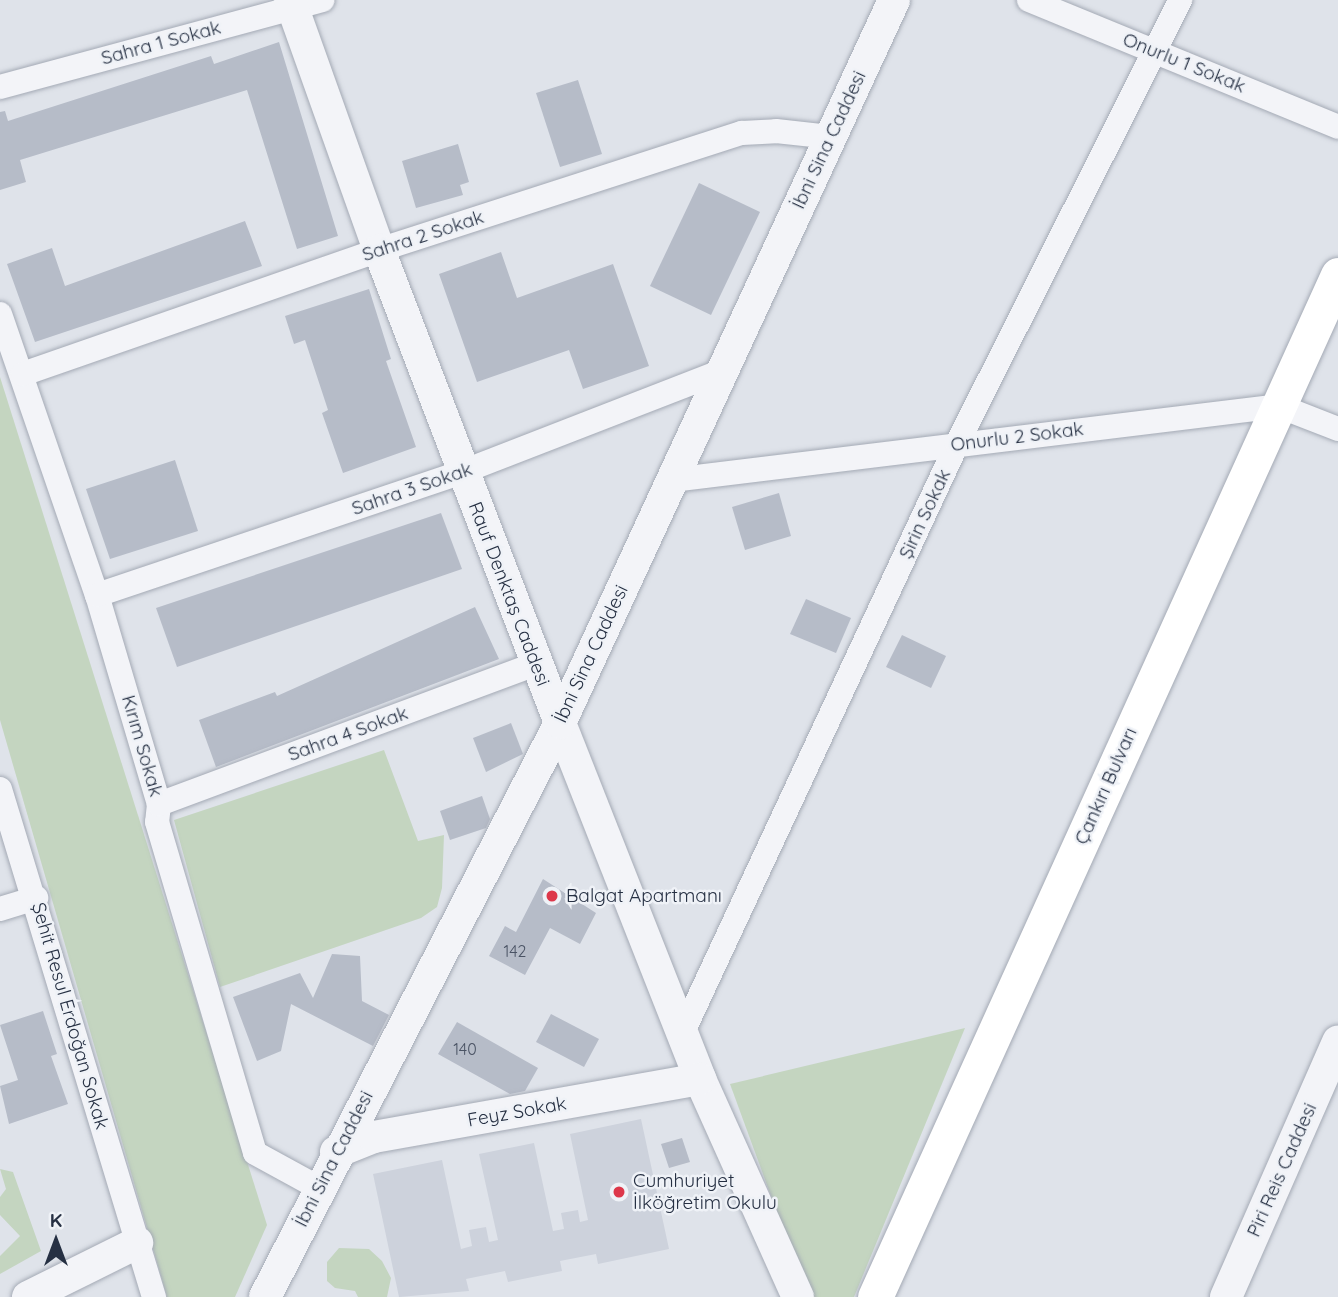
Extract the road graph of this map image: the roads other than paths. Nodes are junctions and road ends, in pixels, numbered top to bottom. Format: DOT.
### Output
graph roads {
  1 [pos="894,0"];
  2 [pos="1030,0"];
  3 [pos="1180,0"];
  4 [pos="302,3"];
  5 [pos="1156,52"];
  6 [pos="0,87"];
  7 [pos="1338,127"];
  8 [pos="830,137"];
  9 [pos="379,250"];
  10 [pos="1338,275"];
  11 [pos="0,314"];
  12 [pos="722,371"];
  13 [pos="23,374"];
  14 [pos="1279,406"];
  15 [pos="1338,429"];
  16 [pos="957,444"];
  17 [pos="462,472"];
  18 [pos="672,480"];
  19 [pos="97,595"];
  20 [pos="536,664"];
  21 [pos="560,723"];
  22 [pos="0,789"];
  23 [pos="159,804"];
  24 [pos="36,898"];
  25 [pos="0,909"];
  26 [pos="682,1034"];
  27 [pos="1338,1042"];
  28 [pos="700,1079"];
  29 [pos="336,1152"];
  30 [pos="319,1188"];
  31 [pos="137,1243"];
  32 [pos="28,1297"];
  33 [pos="154,1297"];
  34 [pos="265,1297"];
  35 [pos="798,1297"];
  36 [pos="875,1297"];
  37 [pos="1226,1297"];
  1 -- 8 [label="street, İbni Sina Caddesi"];
  2 -- 5 [label="street, Onurlu 1 Sokak"];
  3 -- 5 [label="street, Şirin Sokak"];
  4 -- 6 [label="street, Sahra 1 Sokak"];
  4 -- 9 [label="street, Rauf Denktaş Caddesi"];
  5 -- 7 [label="street, Onurlu 1 Sokak"];
  5 -- 16 [label="street, Şirin Sokak"];
  8 -- 9 [label="street, Sahra 2 Sokak"];
  8 -- 12 [label="street, İbni Sina Caddesi"];
  9 -- 13 [label="street, Sahra 2 Sokak"];
  9 -- 17 [label="street, Rauf Denktaş Caddesi"];
  10 -- 14 [label="main road, Çankırı Bulvarı"];
  11 -- 13 [label="street, Kırım Sokak"];
  12 -- 17 [label="street, Sahra 3 Sokak"];
  12 -- 18 [label="street, İbni Sina Caddesi"];
  13 -- 19 [label="street, Kırım Sokak"];
  14 -- 15 [label="street"];
  14 -- 16 [label="street, Onurlu 2 Sokak"];
  14 -- 36 [label="main road, Çankırı Bulvarı"];
  16 -- 18 [label="street, Onurlu 2 Sokak"];
  16 -- 26 [label="street, Şirin Sokak"];
  17 -- 19 [label="street, Sahra 3 Sokak"];
  17 -- 20 [label="street, Rauf Denktaş Caddesi"];
  18 -- 21 [label="street, İbni Sina Caddesi"];
  19 -- 23 [label="street, Kırım Sokak"];
  20 -- 21 [label="street, Rauf Denktaş Caddesi"];
  20 -- 23 [label="street, Sahra 4 Sokak"];
  21 -- 26 [label="street, Rauf Denktaş Caddesi"];
  21 -- 29 [label="street, İbni Sina Caddesi"];
  22 -- 24 [label="street, Şehit Resul Erdoğan Sokak"];
  23 -- 30 [label="street, Kırım Sokak"];
  24 -- 25 [label="street"];
  24 -- 31 [label="street, Şehit Resul Erdoğan Sokak"];
  26 -- 28 [label="street, Rauf Denktaş Caddesi"];
  27 -- 37 [label="street, Piri Reis Caddesi"];
  28 -- 29 [label="street, Feyz Sokak"];
  28 -- 35 [label="street, Rauf Denktaş Caddesi"];
  29 -- 30 [label="street, İbni Sina Caddesi"];
  30 -- 34 [label="street, İbni Sina Caddesi"];
  31 -- 32 [label="street"];
  31 -- 33 [label="street, Şehit Resul Erdoğan Sokak"];
}
